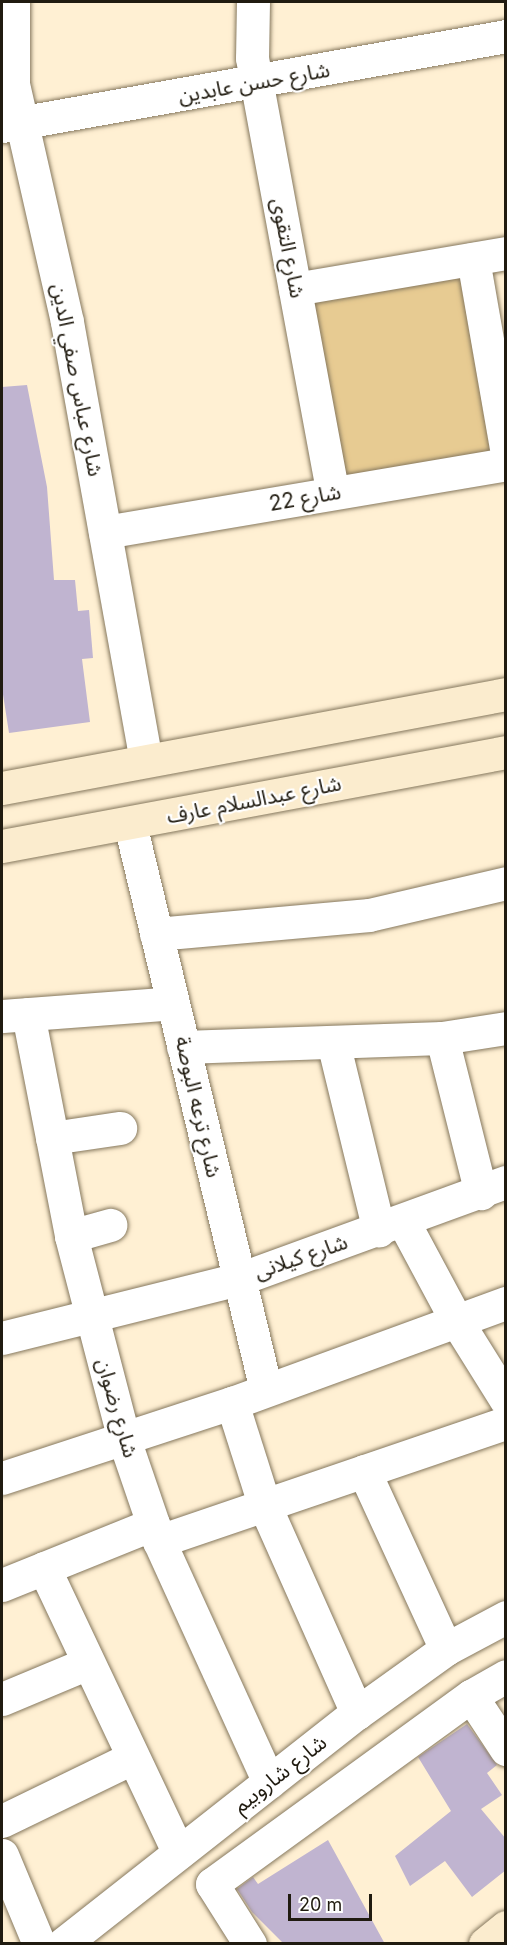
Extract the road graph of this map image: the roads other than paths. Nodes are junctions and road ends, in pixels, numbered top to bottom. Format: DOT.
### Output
graph roads {
  1 [pos="13,2"];
  2 [pos="253,2"];
  3 [pos="506,36"];
  4 [pos="257,83"];
  5 [pos="11,124"];
  6 [pos="506,253"];
  7 [pos="473,259"];
  8 [pos="296,289"];
  9 [pos="506,448"];
  10 [pos="506,464"];
  11 [pos="333,493"];
  12 [pos="105,532"];
  13 [pos="506,694"];
  14 [pos="506,752"];
  15 [pos="146,760"];
  16 [pos="2,788"];
  17 [pos="130,824"];
  18 [pos="2,846"];
  19 [pos="506,883"];
  20 [pos="156,934"];
  21 [pos="173,1003"];
  22 [pos="15,1015"];
  23 [pos="506,1028"];
  24 [pos="442,1038"];
  25 [pos="333,1042"];
  26 [pos="183,1047"];
  27 [pos="120,1128"];
  28 [pos="52,1138"];
  29 [pos="493,1187"];
  30 [pos="110,1225"];
  31 [pos="391,1225"];
  32 [pos="71,1236"];
  33 [pos="238,1279"];
  34 [pos="506,1303"];
  35 [pos="91,1315"];
  36 [pos="456,1320"];
  37 [pos="2,1338"];
  38 [pos="266,1390"];
  39 [pos="506,1400"];
  40 [pos="232,1403"];
  41 [pos="506,1422"];
  42 [pos="124,1439"];
  43 [pos="364,1471"];
  44 [pos="2,1478"];
  45 [pos="264,1504"];
  46 [pos="156,1532"];
  47 [pos="44,1568"];
  48 [pos="2,1585"];
  49 [pos="506,1617"];
  50 [pos="446,1649"];
  51 [pos="88,1663"];
  52 [pos="506,1676"];
  53 [pos="471,1696"];
  54 [pos="2,1699"];
  55 [pos="357,1713"];
  56 [pos="506,1749"];
  57 [pos="132,1758"];
  58 [pos="269,1782"];
  59 [pos="2,1821"];
  60 [pos="179,1853"];
  61 [pos="2,1855"];
  62 [pos="506,1928"];
  63 [pos="39,1944"];
  64 [pos="63,1944"];
  65 [pos="250,1944"];
  66 [pos="485,1944"];
  1 -- 5 [label="street, شارع عباس صفي الدين"];
  2 -- 4 [label="street, شارع التقوى"];
  3 -- 4 [label="street, شارع حسن عابدين"];
  4 -- 5 [label="street, شارع حسن عابدين"];
  4 -- 8 [label="street, شارع التقوى"];
  5 -- 12 [label="street, شارع عباس صفي الدين"];
  6 -- 7 [label="street"];
  7 -- 8 [label="street"];
  7 -- 9 [label="street"];
  8 -- 11 [label="street, شارع التقوى"];
  10 -- 11 [label="street, شارع 22"];
  11 -- 12 [label="street, شارع 22"];
  12 -- 15 [label="street, شارع عباس صفي الدين"];
  13 -- 15 [label="main road"];
  14 -- 17 [label="main road, شارع عبدالسلام عارف"];
  15 -- 16 [label="main road"];
  17 -- 18 [label="main road, شارع عبدالسلام عارف"];
  17 -- 20 [label="street, شارع ترعه البوصة"];
  19 -- 20 [label="street"];
  20 -- 21 [label="street, شارع ترعه البوصة"];
  21 -- 22 [label="street"];
  21 -- 26 [label="street, شارع ترعه البوصة"];
  22 -- 28 [label="street, شارع رضوان"];
  23 -- 24 [label="street"];
  24 -- 25 [label="street"];
  24 -- 29 [label="street"];
  25 -- 26 [label="street"];
  25 -- 31 [label="street"];
  26 -- 33 [label="street, شارع ترعه البوصة"];
  27 -- 28 [label="street"];
  28 -- 32 [label="street, شارع رضوان"];
  29 -- 31 [label="street, شارع كيلانى"];
  30 -- 32 [label="street"];
  31 -- 33 [label="street, شارع كيلانى"];
  31 -- 36 [label="street"];
  32 -- 35 [label="street, شارع رضوان"];
  33 -- 35 [label="street, شارع كيلانى"];
  33 -- 38 [label="street, شارع ترعه البوصة"];
  34 -- 36 [label="street"];
  35 -- 37 [label="street, شارع كيلانى"];
  35 -- 42 [label="street, شارع رضوان"];
  36 -- 38 [label="street"];
  36 -- 39 [label="street"];
  38 -- 40 [label="street"];
  40 -- 42 [label="street"];
  40 -- 45 [label="street"];
  41 -- 43 [label="street"];
  42 -- 44 [label="street"];
  42 -- 46 [label="street, شارع رضوان"];
  43 -- 45 [label="street"];
  43 -- 50 [label="street"];
  45 -- 46 [label="street"];
  45 -- 55 [label="street"];
  46 -- 47 [label="street"];
  46 -- 58 [label="street, شارع رضوان"];
  47 -- 48 [label="street"];
  47 -- 51 [label="street"];
  49 -- 50 [label="street, شارع شاروبيم"];
  50 -- 55 [label="street, شارع شاروبيم"];
  51 -- 54 [label="street"];
  51 -- 57 [label="street"];
  52 -- 53 [label="street"];
  53 -- 56 [label="street"];
  53 -- 65 [label="street"];
  55 -- 58 [label="street, شارع شاروبيم"];
  57 -- 59 [label="street"];
  57 -- 60 [label="street"];
  58 -- 60 [label="street, شارع شاروبيم"];
  60 -- 64 [label="street, شارع شاروبيم"];
  61 -- 63 [label="street"];
  62 -- 66 [label="main road"];
}
